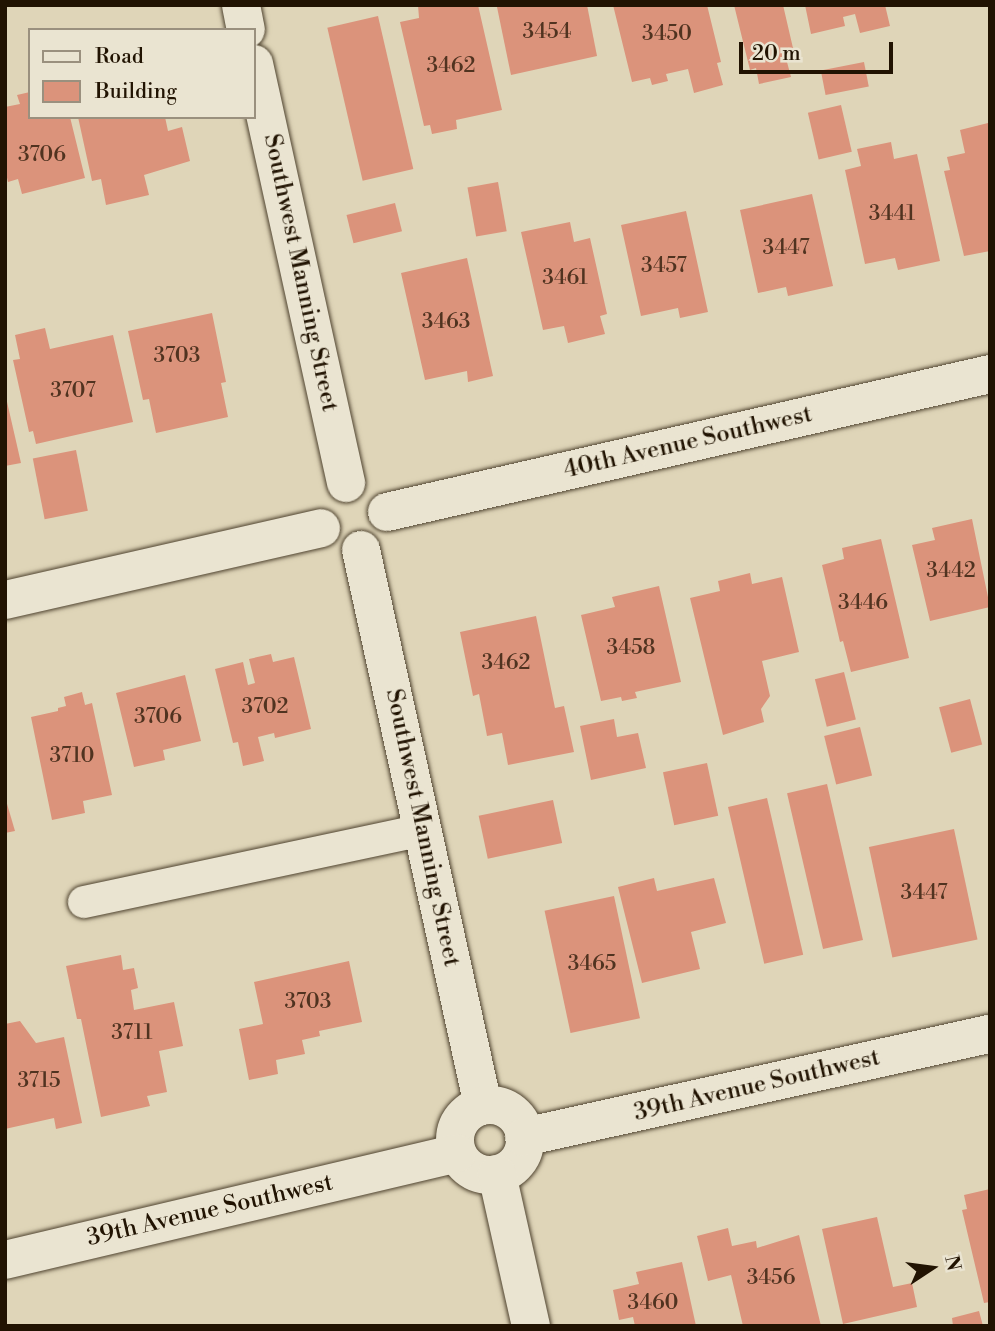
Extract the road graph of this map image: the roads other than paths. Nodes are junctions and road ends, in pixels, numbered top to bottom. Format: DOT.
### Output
graph roads {
  1 [pos="241,5"];
  2 [pos="246,28"];
  3 [pos="256,73"];
  4 [pos="990,374"];
  5 [pos="346,483"];
  6 [pos="387,512"];
  7 [pos="321,528"];
  8 [pos="361,550"];
  9 [pos="5,600"];
  10 [pos="422,830"];
  11 [pos="84,902"];
  12 [pos="990,1034"];
  13 [pos="483,1106"];
  14 [pos="524,1137"];
  15 [pos="457,1153"];
  16 [pos="497,1174"];
  17 [pos="5,1260"];
  18 [pos="531,1326"];
  1 -- 2 [label="street"];
  3 -- 5 [label="street, Southwest Manning Street"];
  4 -- 6 [label="street, 40th Avenue Southwest"];
  5 -- 6 [label="street"];
  5 -- 7 [label="street"];
  6 -- 8 [label="street"];
  7 -- 8 [label="street"];
  7 -- 9 [label="street"];
  8 -- 10 [label="street, Southwest Manning Street"];
  10 -- 11 [label="lane"];
  10 -- 13 [label="street, Southwest Manning Street"];
  12 -- 14 [label="street, 39th Avenue Southwest"];
  13 -- 14 [label="street"];
  13 -- 15 [label="street"];
  14 -- 16 [label="street"];
  15 -- 16 [label="street"];
  15 -- 17 [label="street, 39th Avenue Southwest"];
  16 -- 18 [label="street"];
}
